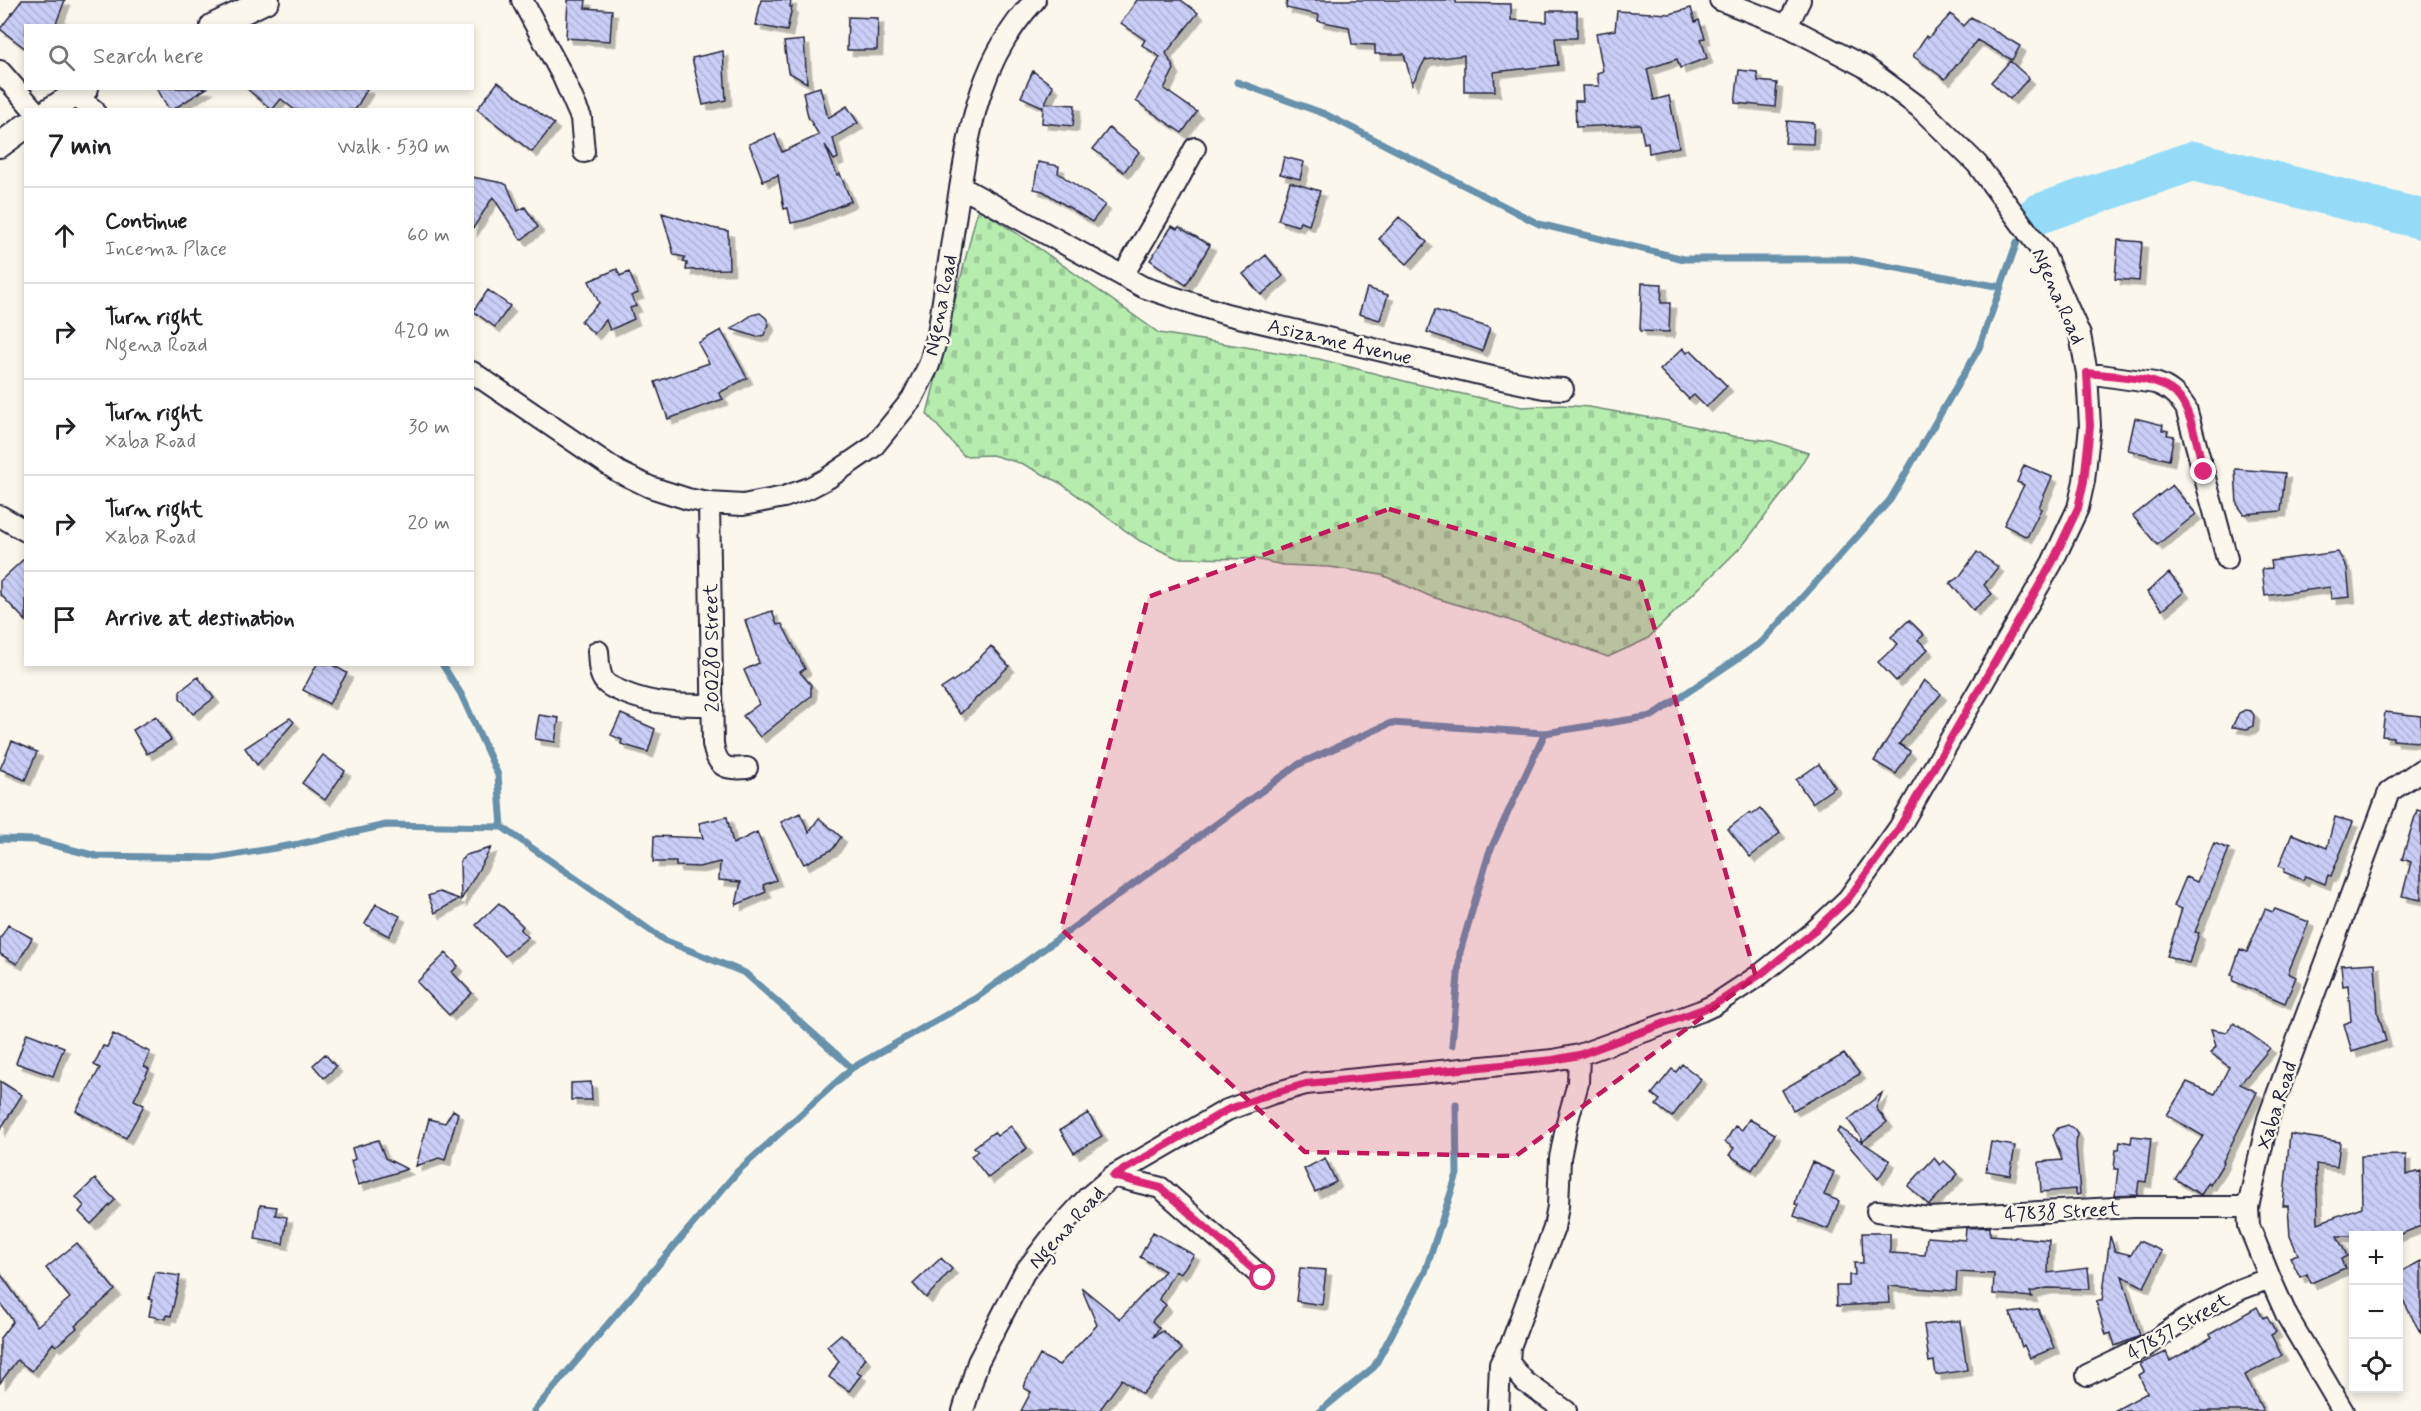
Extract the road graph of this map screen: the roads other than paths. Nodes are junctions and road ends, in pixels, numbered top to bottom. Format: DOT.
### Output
graph roads {
  1 [pos="267,0"];
  2 [pos="522,0"];
  3 [pos="1035,0"];
  4 [pos="1719,0"];
  5 [pos="1800,0"];
  6 [pos="217,24"];
  7 [pos="1787,26"];
  8 [pos="0,71"];
  9 [pos="80,92"];
  10 [pos="32,108"];
  11 [pos="53,108"];
  12 [pos="92,108"];
  13 [pos="24,127"];
  14 [pos="0,145"];
  15 [pos="1195,148"];
  16 [pos="584,152"];
  17 [pos="961,187"];
  18 [pos="1123,275"];
  19 [pos="474,373"];
  20 [pos="2087,373"];
  21 [pos="1563,389"];
  22 [pos="708,503"];
  23 [pos="0,516"];
  24 [pos="24,530"];
  25 [pos="2227,558"];
  26 [pos="598,651"];
  27 [pos="712,705"];
  28 [pos="747,768"];
  29 [pos="2421,770"];
  30 [pos="1579,1055"];
  31 [pos="1113,1176"];
  32 [pos="2248,1207"];
  33 [pos="1877,1211"];
  34 [pos="1263,1278"];
  35 [pos="2270,1278"];
  36 [pos="1511,1344"];
  37 [pos="2087,1375"];
  38 [pos="963,1411"];
  39 [pos="1498,1411"];
  40 [pos="1566,1411"];
  41 [pos="2343,1411"];
  1 -- 6 [label="street"];
  2 -- 16 [label="street"];
  3 -- 17 [label="street, Ngena Road"];
  4 -- 7 [label="street, Ngena Road"];
  5 -- 7 [label="street"];
  7 -- 20 [label="street, Ngena Road"];
  8 -- 10 [label="street"];
  9 -- 11 [label="street"];
  9 -- 12 [label="street"];
  13 -- 14 [label="street"];
  15 -- 18 [label="street"];
  17 -- 18 [label="street, Asizame Avenue"];
  17 -- 22 [label="street, Ngena Road"];
  18 -- 21 [label="street, Asizame Avenue"];
  19 -- 22 [label="street, Ngena Road"];
  20 -- 25 [label="street"];
  20 -- 30 [label="street, Ngena Road"];
  22 -- 27 [label="street, 200280 Street"];
  23 -- 24 [label="street"];
  26 -- 27 [label="street"];
  27 -- 28 [label="street, 200280 Street"];
  29 -- 32 [label="street, Xaba Road"];
  30 -- 31 [label="street, Ngena Road"];
  30 -- 36 [label="street"];
  31 -- 34 [label="street"];
  31 -- 38 [label="street, Ngena Road"];
  32 -- 33 [label="street, 47838 Street"];
  32 -- 35 [label="street, Xaba Road"];
  35 -- 37 [label="street, 47837 Street"];
  35 -- 41 [label="street, Xaba Road"];
  36 -- 39 [label="street"];
  36 -- 40 [label="street"];
}
